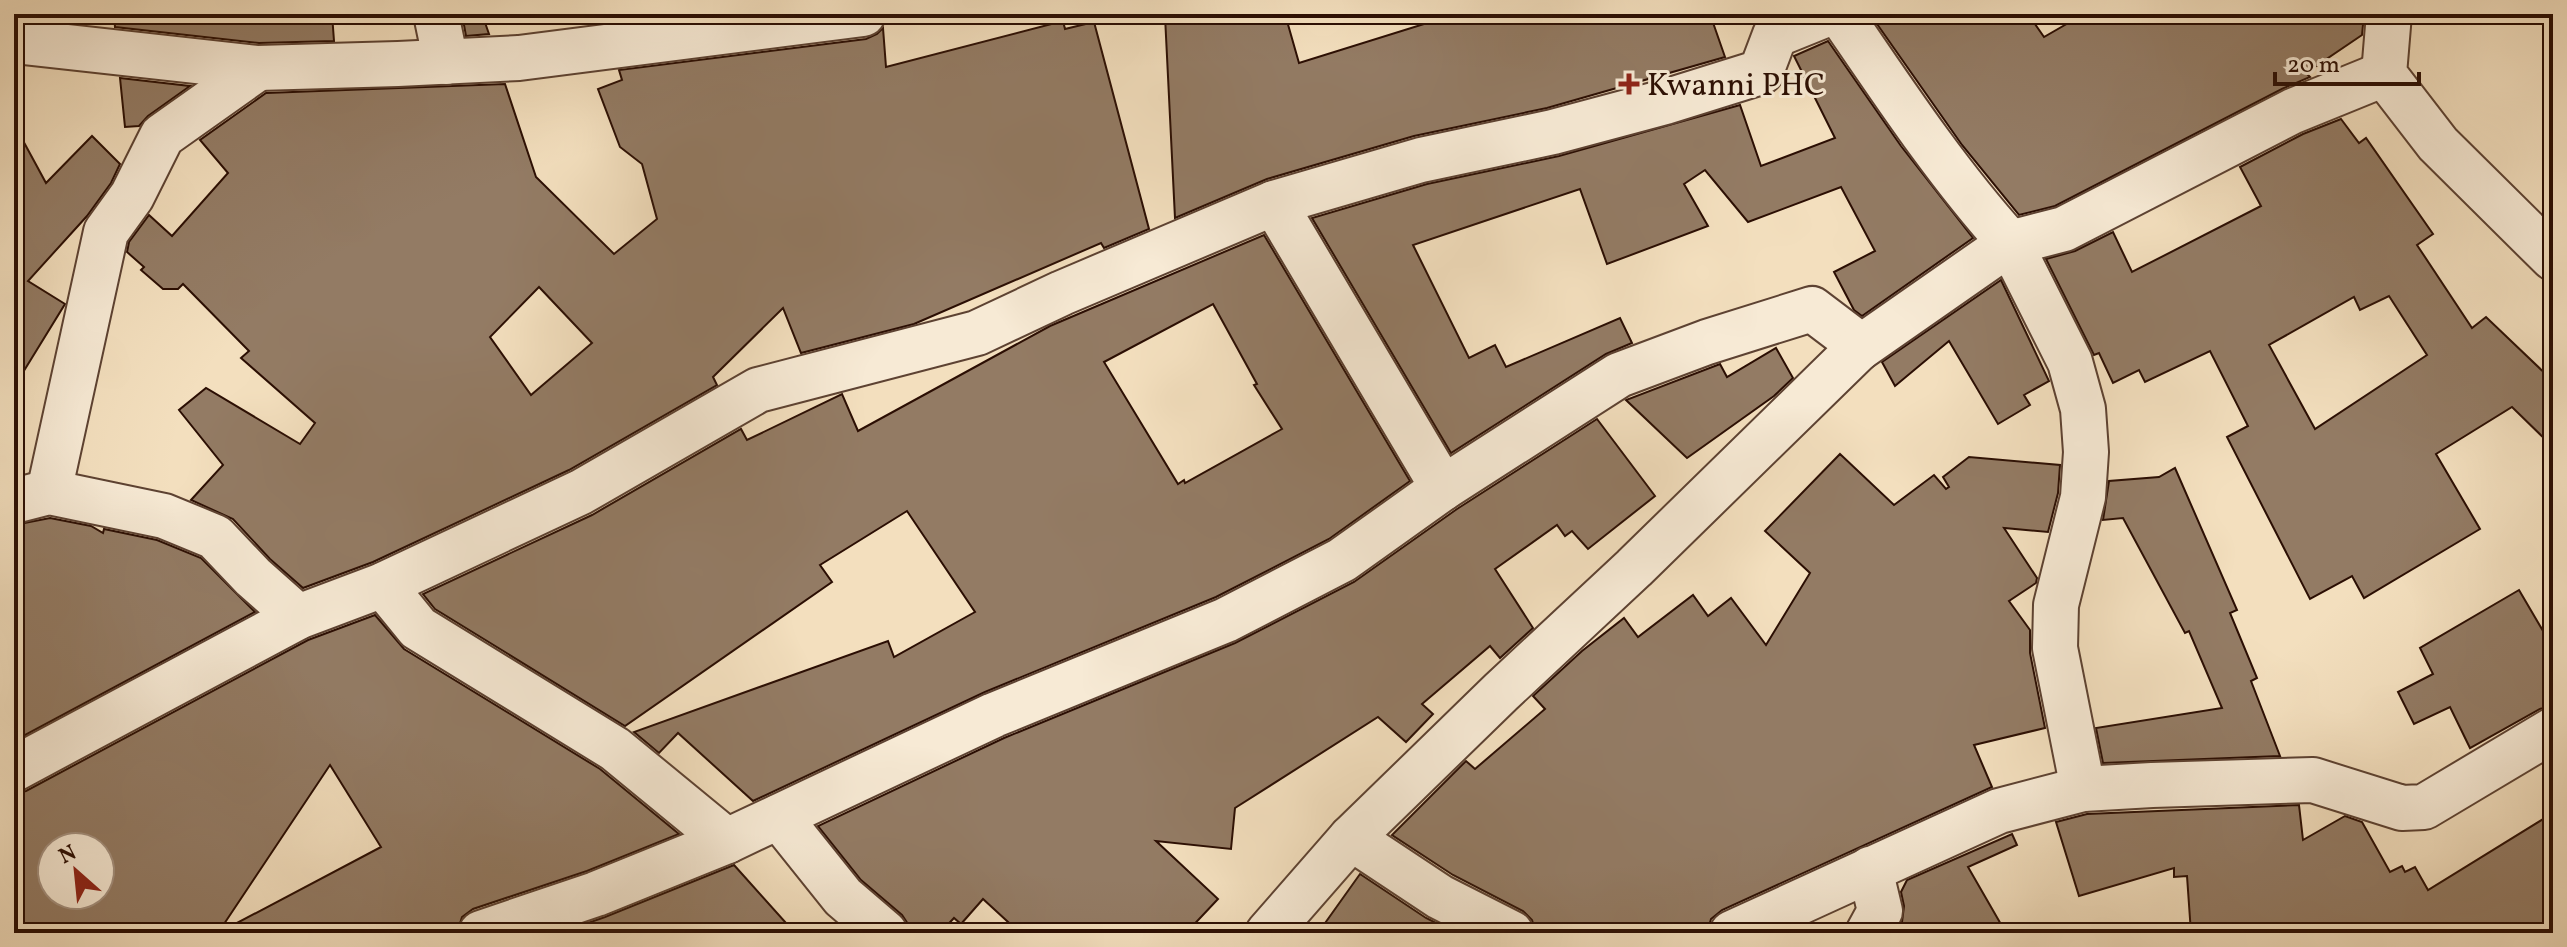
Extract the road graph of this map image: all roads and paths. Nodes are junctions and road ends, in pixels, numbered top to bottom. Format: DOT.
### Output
graph roads {
  1 [pos="436,14"];
  2 [pos="863,14"];
  3 [pos="1827,14"];
  4 [pos="1840,14"];
  5 [pos="2389,14"];
  6 [pos="805,18"];
  7 [pos="14,41"];
  8 [pos="446,62"];
  9 [pos="258,68"];
  10 [pos="2384,74"];
  11 [pos="1274,203"];
  12 [pos="2010,243"];
  13 [pos="2553,258"];
  14 [pos="1858,349"];
  15 [pos="1443,488"];
  16 [pos="31,496"];
  17 [pos="383,585"];
  18 [pos="298,617"];
  19 [pos="2553,730"];
  20 [pos="14,769"];
  21 [pos="2083,789"];
  22 [pos="779,817"];
  23 [pos="1351,838"];
  24 [pos="727,841"];
  25 [pos="1870,869"];
  26 [pos="481,933"];
  27 [pos="885,933"];
  28 [pos="1268,933"];
  29 [pos="1511,933"];
  30 [pos="1732,933"];
  31 [pos="1868,933"];
  1 -- 8 [label="street"];
  2 -- 6 [label="street"];
  3 -- 11 [label="street"];
  4 -- 12 [label="street"];
  5 -- 10 [label="street"];
  6 -- 8 [label="street"];
  7 -- 9 [label="street"];
  8 -- 9 [label="street"];
  9 -- 16 [label="street"];
  10 -- 12 [label="street"];
  10 -- 13 [label="street"];
  11 -- 15 [label="street"];
  11 -- 17 [label="street"];
  12 -- 14 [label="street"];
  12 -- 21 [label="street"];
  14 -- 15 [label="street"];
  14 -- 23 [label="street"];
  15 -- 22 [label="street"];
  16 -- 18 [label="street"];
  17 -- 18 [label="street"];
  17 -- 24 [label="street"];
  18 -- 20 [label="street"];
  19 -- 21 [label="street"];
  21 -- 25 [label="street"];
  22 -- 24 [label="street"];
  22 -- 27 [label="street"];
  23 -- 28 [label="street"];
  23 -- 29 [label="street"];
  24 -- 26 [label="street"];
  25 -- 30 [label="street"];
  25 -- 31 [label="street"];
}
